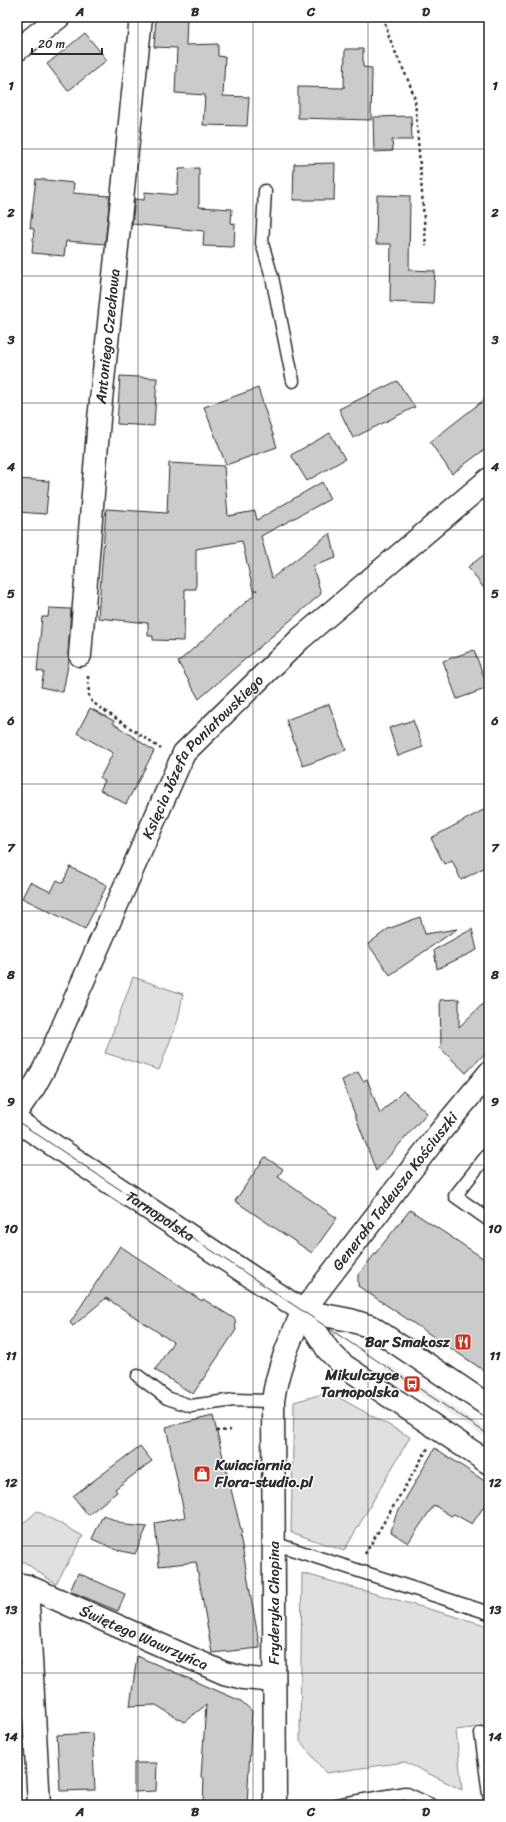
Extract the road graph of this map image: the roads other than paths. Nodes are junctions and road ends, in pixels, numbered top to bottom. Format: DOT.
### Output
graph roads {
  1 [pos="60,17"];
  2 [pos="141,17"];
  3 [pos="17,50"];
  4 [pos="265,191"];
  5 [pos="293,381"];
  6 [pos="489,479"];
  7 [pos="80,655"];
  8 [pos="489,1073"];
  9 [pos="17,1111"];
  10 [pos="17,1122"];
  11 [pos="489,1153"];
  12 [pos="489,1220"];
  13 [pos="303,1311"];
  14 [pos="138,1376"];
  15 [pos="274,1401"];
  16 [pos="489,1406"];
  17 [pos="489,1463"];
  18 [pos="273,1543"];
  19 [pos="22,1585"];
  20 [pos="489,1613"];
  21 [pos="274,1680"];
  22 [pos="481,1733"];
  23 [pos="489,1795"];
  24 [pos="39,1805"];
  25 [pos="275,1805"];
  26 [pos="336,1805"];
  27 [pos="431,1805"];
  1 -- 3 [label="street"];
  2 -- 7 [label="street, Antoniego Czechowa"];
  4 -- 5 [label="lane"];
  6 -- 9 [label="street, Księcia Józefa Poniatowskiego"];
  8 -- 13 [label="street, Generała Tadeusza Kościuszki"];
  10 -- 13 [label="street, Tarnopolska"];
  11 -- 12 [label="lane"];
  13 -- 15 [label="street, Fryderyka Chopina"];
  13 -- 16 [label="street, Tarnopolska"];
  13 -- 17 [label="street, Tarnopolska"];
  14 -- 15 [label="lane"];
  15 -- 18 [label="street, Fryderyka Chopina"];
  18 -- 20 [label="lane"];
  18 -- 21 [label="street, Fryderyka Chopina"];
  19 -- 21 [label="street, Świętego Wawrzyńca"];
  19 -- 24 [label="street"];
  21 -- 25 [label="street, Fryderyka Chopina"];
  22 -- 23 [label="lane"];
  26 -- 27 [label="lane"];
}
